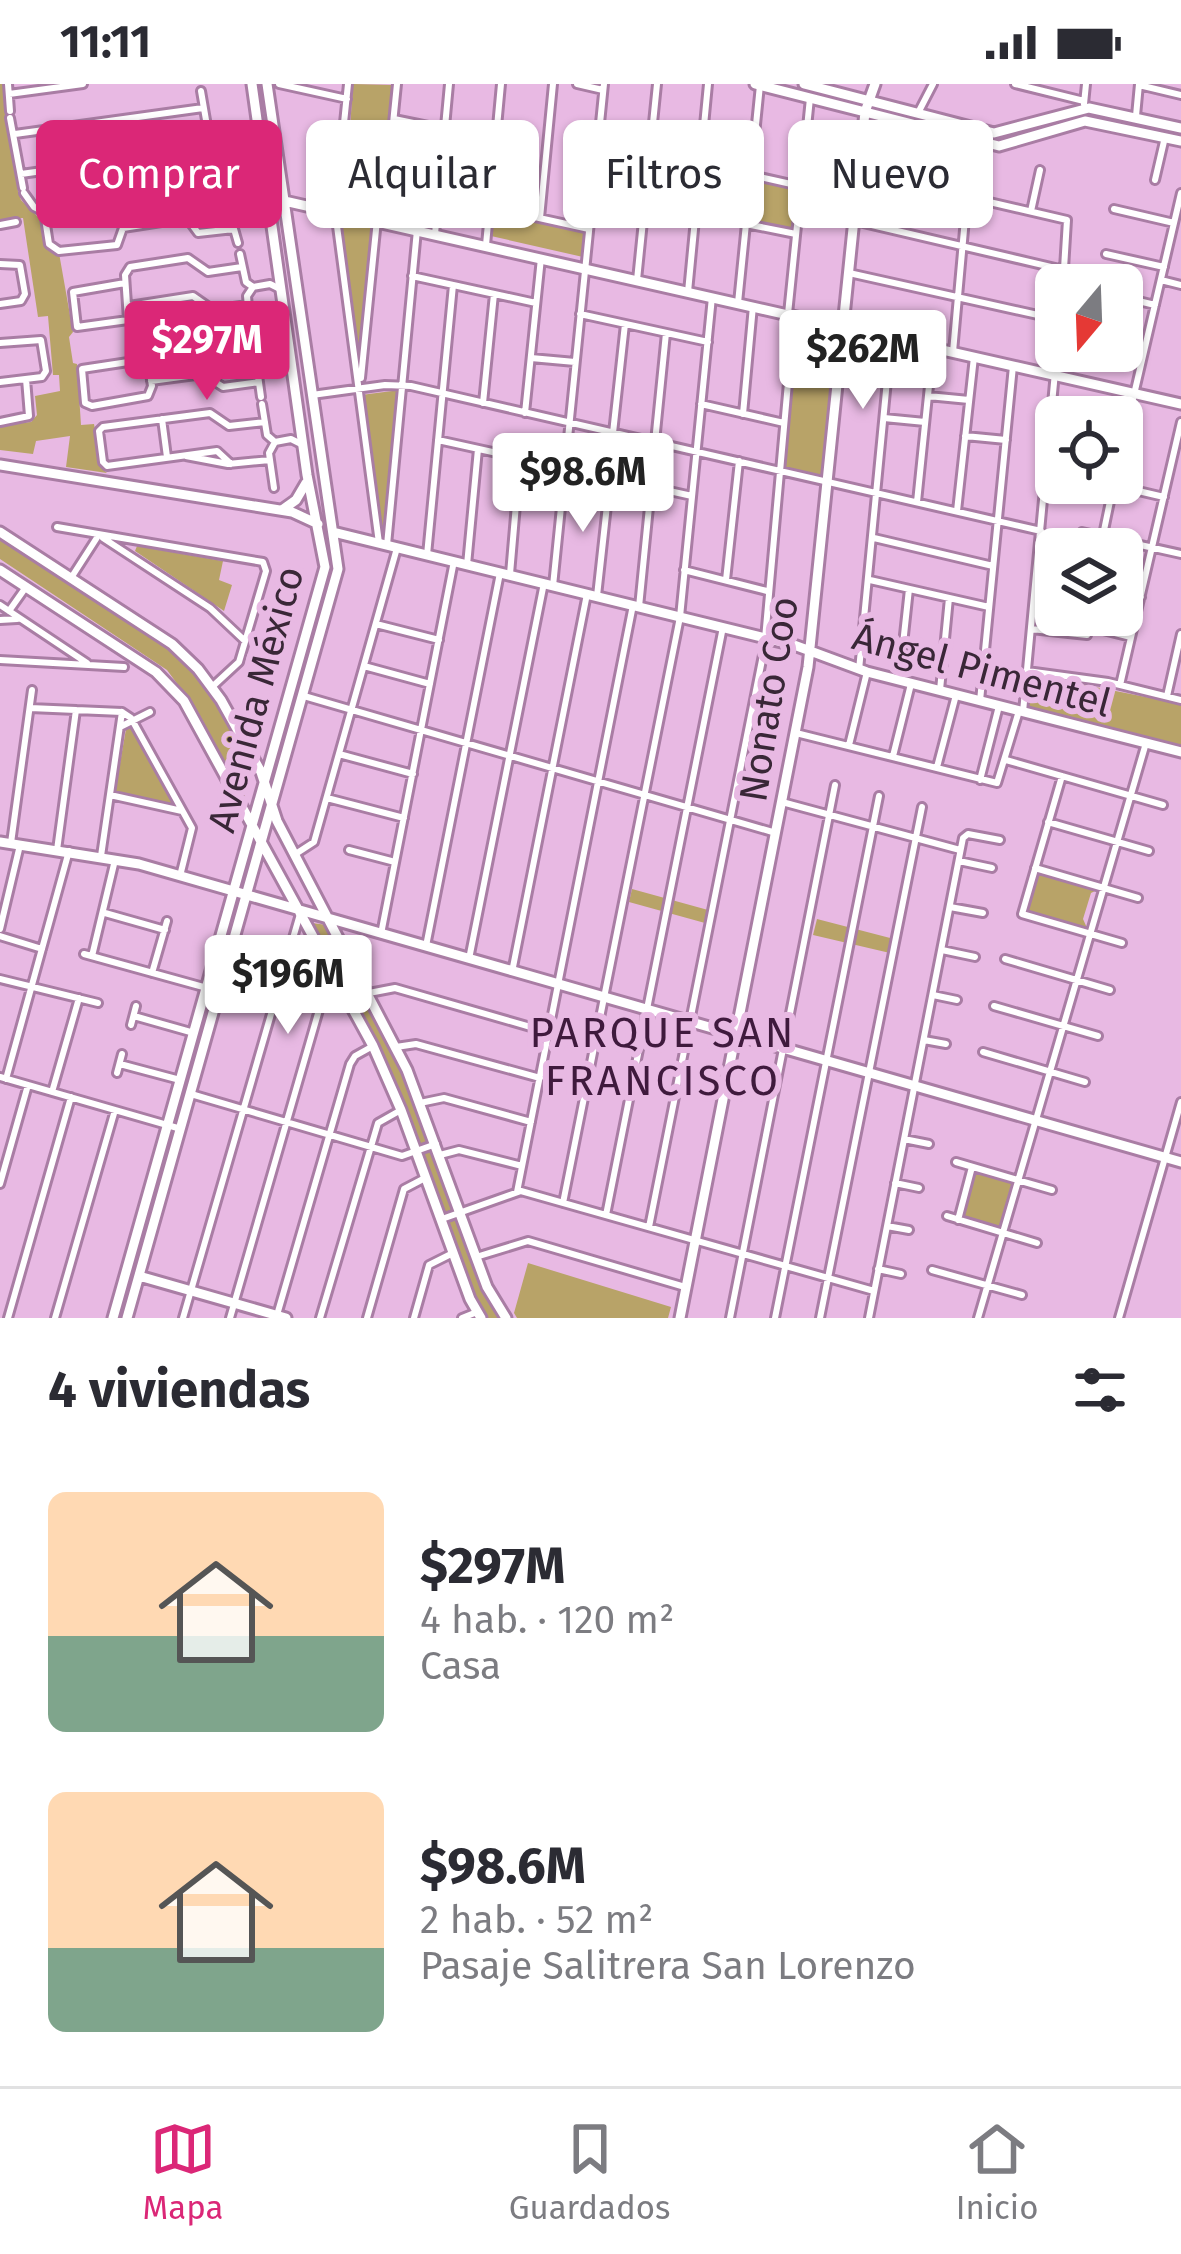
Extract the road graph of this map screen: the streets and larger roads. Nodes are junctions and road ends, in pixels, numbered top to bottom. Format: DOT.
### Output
graph roads {
  1 [pos="8,84"];
  2 [pos="83,84"];
  3 [pos="252,84"];
  4 [pos="267,84"];
  5 [pos="278,84"];
  6 [pos="348,84"];
  7 [pos="397,84"];
  8 [pos="449,84"];
  9 [pos="501,84"];
  10 [pos="553,84"];
  11 [pos="577,84"];
  12 [pos="657,84"];
  13 [pos="708,84"];
  14 [pos="804,84"];
  15 [pos="875,84"];
  16 [pos="933,84"];
  17 [pos="1015,84"];
  18 [pos="1086,84"];
  19 [pos="1139,84"];
  20 [pos="758,85"];
  21 [pos="604,87"];
  22 [pos="201,91"];
  23 [pos="9,94"];
  24 [pos="1181,94"];
  25 [pos="810,98"];
  26 [pos="347,99"];
  27 [pos="1084,104"];
  28 [pos="867,106"];
  29 [pos="203,108"];
  30 [pos="918,114"];
  31 [pos="394,118"];
  32 [pos="1136,118"];
  33 [pos="205,120"];
  34 [pos="257,120"];
  35 [pos="345,120"];
  36 [pos="403,120"];
  37 [pos="446,120"];
  38 [pos="498,120"];
  39 [pos="601,120"];
  40 [pos="653,120"];
  41 [pos="705,120"];
  42 [pos="755,120"];
  43 [pos="808,120"];
  44 [pos="866,120"];
  45 [pos="911,120"];
  46 [pos="1181,128"];
  47 [pos="15,134"];
  48 [pos="1165,137"];
  49 [pos="1181,141"];
  50 [pos="993,143"];
  51 [pos="1040,170"];
  52 [pos="36,171"];
  53 [pos="21,173"];
  54 [pos="1155,180"];
  55 [pos="1181,193"];
  56 [pos="283,199"];
  57 [pos="993,203"];
  58 [pos="306,204"];
  59 [pos="36,209"];
  60 [pos="1114,209"];
  61 [pos="1030,212"];
  62 [pos="539,218"];
  63 [pos="16,222"];
  64 [pos="1174,223"];
  65 [pos="0,225"];
  66 [pos="46,228"];
  67 [pos="123,228"];
  68 [pos="194,228"];
  69 [pos="272,228"];
  70 [pos="337,228"];
  71 [pos="379,228"];
  72 [pos="409,228"];
  73 [pos="436,228"];
  74 [pos="487,228"];
  75 [pos="642,228"];
  76 [pos="694,228"];
  77 [pos="746,228"];
  78 [pos="764,228"];
  79 [pos="797,228"];
  80 [pos="854,228"];
  81 [pos="884,228"];
  82 [pos="965,228"];
  83 [pos="589,229"];
  84 [pos="221,230"];
  85 [pos="417,230"];
  86 [pos="435,234"];
  87 [pos="796,235"];
  88 [pos="238,243"];
  89 [pos="486,245"];
  90 [pos="963,247"];
  91 [pos="240,254"];
  92 [pos="1106,254"];
  93 [pos="541,258"];
  94 [pos="0,264"];
  95 [pos="1038,264"];
  96 [pos="1064,264"];
  97 [pos="242,267"];
  98 [pos="1164,267"];
  99 [pos="585,268"];
  100 [pos="278,269"];
  101 [pos="849,273"];
  102 [pos="412,276"];
  103 [pos="637,280"];
  104 [pos="1161,280"];
  105 [pos="125,283"];
  106 [pos="270,284"];
  107 [pos="453,285"];
  108 [pos="1181,285"];
  109 [pos="253,287"];
  110 [pos="282,290"];
  111 [pos="688,292"];
  112 [pos="494,293"];
  113 [pos="712,297"];
  114 [pos="958,297"];
  115 [pos="1143,302"];
  116 [pos="536,303"];
  117 [pos="738,303"];
  118 [pos="0,304"];
  119 [pos="247,305"];
  120 [pos="1155,305"];
  121 [pos="129,307"];
  122 [pos="753,307"];
  123 [pos="580,314"];
  124 [pos="1035,314"];
  125 [pos="791,315"];
  126 [pos="249,318"];
  127 [pos="625,324"];
  128 [pos="844,327"];
  129 [pos="250,328"];
  130 [pos="666,333"];
  131 [pos="891,338"];
  132 [pos="708,342"];
  133 [pos="0,343"];
  134 [pos="289,343"];
  135 [pos="253,344"];
  136 [pos="933,347"];
  137 [pos="1145,347"];
  138 [pos="953,352"];
  139 [pos="281,357"];
  140 [pos="974,357"];
  141 [pos="531,358"];
  142 [pos="148,359"];
  143 [pos="263,360"];
  144 [pos="575,362"];
  145 [pos="292,364"];
  146 [pos="1013,366"];
  147 [pos="1056,372"];
  148 [pos="1056,376"];
  149 [pos="26,379"];
  150 [pos="151,381"];
  151 [pos="0,382"];
  152 [pos="259,382"];
  153 [pos="401,385"];
  154 [pos="359,389"];
  155 [pos="1181,391"];
  156 [pos="443,394"];
  157 [pos="1134,394"];
  158 [pos="310,396"];
  159 [pos="928,396"];
  160 [pos="969,400"];
  161 [pos="483,403"];
  162 [pos="701,404"];
  163 [pos="1179,404"];
  164 [pos="525,412"];
  165 [pos="743,414"];
  166 [pos="884,418"];
  167 [pos="162,419"];
  168 [pos="0,422"];
  169 [pos="265,422"];
  170 [pos="925,422"];
  171 [pos="1181,422"];
  172 [pos="569,423"];
  173 [pos="784,423"];
  174 [pos="300,424"];
  175 [pos="613,433"];
  176 [pos="965,436"];
  177 [pos="291,439"];
  178 [pos="438,440"];
  179 [pos="1006,440"];
  180 [pos="274,442"];
  181 [pos="655,442"];
  182 [pos="303,445"];
  183 [pos="478,449"];
  184 [pos="696,452"];
  185 [pos="167,458"];
  186 [pos="520,458"];
  187 [pos="270,460"];
  188 [pos="739,461"];
  189 [pos="0,465"];
  190 [pos="564,468"];
  191 [pos="779,471"];
  192 [pos="307,478"];
  193 [pos="610,478"];
  194 [pos="829,482"];
  195 [pos="651,487"];
  196 [pos="274,488"];
  197 [pos="1143,492"];
  198 [pos="877,493"];
  199 [pos="692,496"];
  200 [pos="1164,497"];
  201 [pos="917,502"];
  202 [pos="280,510"];
  203 [pos="957,512"];
  204 [pos="998,521"];
  205 [pos="316,523"];
  206 [pos="57,527"];
  207 [pos="1041,528"];
  208 [pos="1035,530"];
  209 [pos="0,532"];
  210 [pos="333,532"];
  211 [pos="99,536"];
  212 [pos="872,538"];
  213 [pos="388,545"];
  214 [pos="1143,546"];
  215 [pos="1152,548"];
  216 [pos="1181,554"];
  217 [pos="427,555"];
  218 [pos="454,562"];
  219 [pos="467,565"];
  220 [pos="993,566"];
  221 [pos="0,570"];
  222 [pos="684,570"];
  223 [pos="505,574"];
  224 [pos="70,578"];
  225 [pos="726,580"];
  226 [pos="868,580"];
  227 [pos="548,585"];
  228 [pos="26,587"];
  229 [pos="1143,588"];
  230 [pos="909,589"];
  231 [pos="1035,589"];
  232 [pos="767,591"];
  233 [pos="592,595"];
  234 [pos="949,598"];
  235 [pos="636,606"];
  236 [pos="989,607"];
  237 [pos="3,611"];
  238 [pos="680,616"];
  239 [pos="376,624"];
  240 [pos="723,627"];
  241 [pos="1031,629"];
  242 [pos="1035,629"];
  243 [pos="1181,634"];
  244 [pos="1128,636"];
  245 [pos="764,637"];
  246 [pos="1132,637"];
  247 [pos="439,640"];
  248 [pos="245,641"];
  249 [pos="58,643"];
  250 [pos="810,651"];
  251 [pos="0,660"];
  252 [pos="56,663"];
  253 [pos="88,664"];
  254 [pos="364,666"];
  255 [pos="124,667"];
  256 [pos="863,671"];
  257 [pos="1027,671"];
  258 [pos="905,682"];
  259 [pos="430,684"];
  260 [pos="1120,685"];
  261 [pos="212,687"];
  262 [pos="32,690"];
  263 [pos="940,691"];
  264 [pos="956,695"];
  265 [pos="304,696"];
  266 [pos="1167,696"];
  267 [pos="1181,700"];
  268 [pos="980,701"];
  269 [pos="999,706"];
  270 [pos="29,708"];
  271 [pos="76,710"];
  272 [pos="352,710"];
  273 [pos="1021,711"];
  274 [pos="122,712"];
  275 [pos="150,712"];
  276 [pos="132,721"];
  277 [pos="120,727"];
  278 [pos="421,730"];
  279 [pos="796,733"];
  280 [pos="1146,743"];
  281 [pos="466,744"];
  282 [pos="849,746"];
  283 [pos="1181,752"];
  284 [pos="339,754"];
  285 [pos="510,756"];
  286 [pos="892,757"];
  287 [pos="1006,760"];
  288 [pos="553,768"];
  289 [pos="936,768"];
  290 [pos="412,774"];
  291 [pos="1062,776"];
  292 [pos="980,779"];
  293 [pos="265,782"];
  294 [pos="598,782"];
  295 [pos="835,785"];
  296 [pos="110,795"];
  297 [pos="644,795"];
  298 [pos="879,796"];
  299 [pos="1130,796"];
  300 [pos="326,798"];
  301 [pos="782,802"];
  302 [pos="1163,805"];
  303 [pos="687,807"];
  304 [pos="922,807"];
  305 [pos="272,810"];
  306 [pos="183,811"];
  307 [pos="829,814"];
  308 [pos="404,818"];
  309 [pos="730,820"];
  310 [pos="1048,822"];
  311 [pos="253,824"];
  312 [pos="873,826"];
  313 [pos="776,833"];
  314 [pos="916,837"];
  315 [pos="1000,840"];
  316 [pos="263,842"];
  317 [pos="1117,842"];
  318 [pos="10,843"];
  319 [pos="349,850"];
  320 [pos="960,850"];
  321 [pos="63,851"];
  322 [pos="1149,851"];
  323 [pos="294,855"];
  324 [pos="101,856"];
  325 [pos="115,858"];
  326 [pos="959,861"];
  327 [pos="395,862"];
  328 [pos="992,868"];
  329 [pos="1035,868"];
  330 [pos="180,876"];
  331 [pos="1103,888"];
  332 [pos="289,889"];
  333 [pos="234,892"];
  334 [pos="247,896"];
  335 [pos="1138,898"];
  336 [pos="278,904"];
  337 [pos="950,907"];
  338 [pos="302,911"];
  339 [pos="104,913"];
  340 [pos="983,913"];
  341 [pos="328,919"];
  342 [pos="0,932"];
  343 [pos="381,934"];
  344 [pos="1090,934"];
  345 [pos="1122,944"];
  346 [pos="426,947"];
  347 [pos="43,949"];
  348 [pos="942,950"];
  349 [pos="975,957"];
  350 [pos="469,959"];
  351 [pos="1005,959"];
  352 [pos="512,972"];
  353 [pos="152,973"];
  354 [pos="0,979"];
  355 [pos="1076,980"];
  356 [pos="558,985"];
  357 [pos="32,986"];
  358 [pos="207,988"];
  359 [pos="342,988"];
  360 [pos="1110,990"];
  361 [pos="369,993"];
  362 [pos="933,995"];
  363 [pos="79,998"];
  364 [pos="604,998"];
  365 [pos="957,1000"];
  366 [pos="98,1003"];
  367 [pos="136,1006"];
  368 [pos="994,1006"];
  369 [pos="646,1010"];
  370 [pos="690,1023"];
  371 [pos="1063,1026"];
  372 [pos="548,1032"];
  373 [pos="194,1033"];
  374 [pos="736,1036"];
  375 [pos="1098,1036"];
  376 [pos="924,1040"];
  377 [pos="946,1043"];
  378 [pos="373,1046"];
  379 [pos="396,1048"];
  380 [pos="783,1050"];
  381 [pos="983,1052"];
  382 [pos="826,1062"];
  383 [pos="120,1064"];
  384 [pos="1049,1072"];
  385 [pos="868,1075"];
  386 [pos="3,1078"];
  387 [pos="540,1078"];
  388 [pos="180,1080"];
  389 [pos="1085,1082"];
  390 [pos="28,1085"];
  391 [pos="914,1088"];
  392 [pos="52,1092"];
  393 [pos="191,1094"];
  394 [pos="71,1097"];
  395 [pos="1181,1102"];
  396 [pos="420,1103"];
  397 [pos="241,1108"];
  398 [pos="115,1110"];
  399 [pos="401,1110"];
  400 [pos="284,1121"];
  401 [pos="1035,1121"];
  402 [pos="531,1122"];
  403 [pos="167,1125"];
  404 [pos="181,1129"];
  405 [pos="327,1134"];
  406 [pos="904,1139"];
  407 [pos="929,1144"];
  408 [pos="370,1146"];
  409 [pos="438,1150"];
  410 [pos="418,1153"];
  411 [pos="1165,1157"];
  412 [pos="956,1162"];
  413 [pos="1181,1162"];
  414 [pos="522,1166"];
  415 [pos="972,1167"];
  416 [pos="427,1177"];
  417 [pos="1018,1180"];
  418 [pos="896,1183"];
  419 [pos="0,1184"];
  420 [pos="919,1188"];
  421 [pos="1052,1190"];
  422 [pos="517,1192"];
  423 [pos="562,1203"];
  424 [pos="460,1212"];
  425 [pos="606,1215"];
  426 [pos="947,1216"];
  427 [pos="442,1219"];
  428 [pos="958,1220"];
  429 [pos="887,1226"];
  430 [pos="649,1228"];
  431 [pos="909,1230"];
  432 [pos="1003,1232"];
  433 [pos="696,1240"];
  434 [pos="1037,1243"];
  435 [pos="454,1253"];
  436 [pos="742,1254"];
  437 [pos="476,1257"];
  438 [pos="786,1266"];
  439 [pos="878,1269"];
  440 [pos="932,1270"];
  441 [pos="902,1274"];
  442 [pos="139,1276"];
  443 [pos="828,1278"];
  444 [pos="987,1286"];
  445 [pos="686,1287"];
  446 [pos="190,1291"];
  447 [pos="874,1291"];
  448 [pos="1022,1295"];
  449 [pos="234,1303"];
  450 [pos="479,1315"];
  451 [pos="279,1317"];
  452 [pos="8,1318"];
  453 [pos="55,1318"];
  454 [pos="113,1318"];
  455 [pos="127,1318"];
  456 [pos="183,1318"];
  457 [pos="230,1318"];
  458 [pos="320,1318"];
  459 [pos="367,1318"];
  460 [pos="414,1318"];
  461 [pos="462,1318"];
  462 [pos="506,1318"];
  463 [pos="680,1318"];
  464 [pos="730,1318"];
  465 [pos="776,1318"];
  466 [pos="820,1318"];
  467 [pos="869,1318"];
  468 [pos="977,1318"];
  469 [pos="1119,1318"];
  1 -- 23 [label="street"];
  2 -- 23 [label="street"];
  3 -- 34 [label="street, Avenida México"];
  4 -- 56 [label="street, Avenida México"];
  5 -- 26 [label="street"];
  6 -- 26 [label="street"];
  7 -- 31 [label="street"];
  8 -- 37 [label="street"];
  9 -- 38 [label="street"];
  10 -- 62 [label="street"];
  11 -- 21 [label="street"];
  12 -- 40 [label="street"];
  13 -- 41 [label="street"];
  14 -- 28 [label="street"];
  15 -- 28 [label="street, Nonato Coo"];
  16 -- 30 [label="street"];
  17 -- 27 [label="street"];
  18 -- 27 [label="street"];
  19 -- 24 [label="street"];
  19 -- 32 [label="street"];
  20 -- 25 [label="street"];
  20 -- 42 [label="street"];
  21 -- 39 [label="street"];
  22 -- 29 [label="street"];
  23 -- 47 [label="street"];
  25 -- 28 [label="street"];
  25 -- 43 [label="street"];
  26 -- 35 [label="street"];
  27 -- 30 [label="street"];
  27 -- 32 [label="street"];
  28 -- 30 [label="street"];
  28 -- 44 [label="street, Nonato Coo"];
  28 -- 45 [label="street"];
  29 -- 33 [label="street"];
  29 -- 47 [label="street"];
  31 -- 36 [label="street"];
  32 -- 46 [label="street"];
  47 -- 53 [label="street"];
  48 -- 49 [label="street"];
  48 -- 50 [label="street"];
  48 -- 54 [label="street"];
  51 -- 61 [label="street"];
  52 -- 53 [label="street"];
  53 -- 59 [label="street"];
  55 -- 64 [label="street"];
  56 -- 58 [label="street"];
  56 -- 158 [label="street, Avenida México"];
  57 -- 61 [label="street"];
  60 -- 64 [label="street"];
  61 -- 96 [label="street"];
  62 -- 83 [label="street"];
  63 -- 65 [label="street"];
  64 -- 98 [label="street"];
  66 -- 67 [label="street"];
  68 -- 84 [label="street"];
  69 -- 100 [label="street, Avenida México"];
  70 -- 154 [label="street"];
  71 -- 154 [label="street"];
  72 -- 85 [label="street"];
  73 -- 86 [label="street"];
  74 -- 89 [label="street"];
  75 -- 103 [label="street"];
  76 -- 111 [label="street"];
  77 -- 117 [label="street"];
  78 -- 87 [label="street"];
  79 -- 87 [label="street"];
  80 -- 101 [label="street, Nonato Coo"];
  81 -- 90 [label="street"];
  82 -- 90 [label="street"];
  83 -- 99 [label="street"];
  84 -- 88 [label="street"];
  85 -- 86 [label="street"];
  85 -- 102 [label="street"];
  86 -- 89 [label="street"];
  87 -- 125 [label="street"];
  89 -- 93 [label="street"];
  90 -- 95 [label="street"];
  90 -- 114 [label="street"];
  91 -- 97 [label="street"];
  92 -- 98 [label="street"];
  93 -- 99 [label="street"];
  93 -- 116 [label="street"];
  94 -- 118 [label="street"];
  97 -- 105 [label="street"];
  97 -- 109 [label="street"];
  98 -- 104 [label="street"];
  99 -- 103 [label="street"];
  99 -- 123 [label="street"];
  100 -- 106 [label="street"];
  100 -- 110 [label="street, Avenida México"];
  101 -- 114 [label="street"];
  101 -- 128 [label="street, Nonato Coo"];
  102 -- 107 [label="street"];
  102 -- 153 [label="street"];
  103 -- 111 [label="street"];
  104 -- 108 [label="street"];
  104 -- 120 [label="street"];
  105 -- 121 [label="street"];
  105 -- 121 [label="street"];
  106 -- 109 [label="street"];
  106 -- 110 [label="street"];
  107 -- 112 [label="street"];
  107 -- 156 [label="street"];
  109 -- 119 [label="street"];
  110 -- 134 [label="street, Avenida México"];
  111 -- 113 [label="street"];
  112 -- 116 [label="street"];
  112 -- 161 [label="street"];
  113 -- 117 [label="street"];
  113 -- 132 [label="street"];
  114 -- 124 [label="street"];
  114 -- 138 [label="street"];
  115 -- 120 [label="street"];
  116 -- 141 [label="street"];
  117 -- 122 [label="street"];
  119 -- 121 [label="street"];
  119 -- 126 [label="street"];
  120 -- 137 [label="street"];
  122 -- 125 [label="street"];
  122 -- 165 [label="street"];
  123 -- 127 [label="street"];
  123 -- 144 [label="street"];
  125 -- 128 [label="street"];
  125 -- 173 [label="street"];
  127 -- 130 [label="street"];
  127 -- 175 [label="street"];
  128 -- 131 [label="street"];
  128 -- 194 [label="street, Nonato Coo"];
  129 -- 135 [label="street"];
  130 -- 132 [label="street"];
  130 -- 181 [label="street"];
  131 -- 136 [label="street"];
  131 -- 166 [label="street"];
  132 -- 162 [label="street"];
  133 -- 149 [label="street"];
  134 -- 139 [label="street"];
  134 -- 145 [label="street, Avenida México"];
  135 -- 142 [label="street"];
  135 -- 143 [label="street"];
  136 -- 138 [label="street"];
  136 -- 159 [label="street"];
  137 -- 157 [label="street"];
  138 -- 140 [label="street"];
  139 -- 143 [label="street"];
  139 -- 145 [label="street"];
  140 -- 146 [label="street"];
  140 -- 160 [label="street"];
  141 -- 144 [label="street"];
  141 -- 164 [label="street"];
  142 -- 150 [label="street"];
  142 -- 150 [label="street"];
  143 -- 152 [label="street"];
  144 -- 172 [label="street"];
  145 -- 174 [label="street, Avenida México"];
  146 -- 148 [label="street"];
  146 -- 179 [label="street"];
  147 -- 148 [label="street"];
  148 -- 157 [label="street"];
  148 -- 207 [label="street"];
  149 -- 151 [label="street"];
  149 -- 168 [label="street"];
  150 -- 152 [label="street"];
  152 -- 169 [label="street"];
  153 -- 154 [label="street"];
  153 -- 156 [label="street"];
  153 -- 213 [label="street"];
  154 -- 158 [label="street"];
  154 -- 213 [label="street"];
  155 -- 163 [label="street"];
  156 -- 161 [label="street"];
  156 -- 178 [label="street"];
  157 -- 163 [label="street"];
  158 -- 210 [label="street, Avenida México"];
  159 -- 160 [label="street"];
  159 -- 170 [label="street"];
  160 -- 176 [label="street"];
  161 -- 164 [label="street"];
  162 -- 165 [label="street"];
  162 -- 184 [label="street"];
  164 -- 172 [label="street"];
  165 -- 173 [label="street"];
  166 -- 170 [label="street"];
  166 -- 198 [label="street"];
  167 -- 169 [label="street"];
  167 -- 185 [label="street"];
  167 -- 185 [label="street"];
  169 -- 180 [label="street"];
  170 -- 201 [label="street"];
  171 -- 200 [label="street"];
  172 -- 175 [label="street"];
  172 -- 190 [label="street"];
  173 -- 191 [label="street"];
  174 -- 177 [label="street"];
  174 -- 182 [label="street, Avenida México"];
  175 -- 181 [label="street"];
  176 -- 179 [label="street"];
  176 -- 203 [label="street"];
  177 -- 180 [label="street"];
  177 -- 182 [label="street"];
  178 -- 183 [label="street"];
  178 -- 217 [label="street"];
  179 -- 204 [label="street"];
  180 -- 187 [label="street"];
  181 -- 184 [label="street"];
  182 -- 192 [label="street, Avenida México"];
  183 -- 186 [label="street"];
  183 -- 219 [label="street"];
  184 -- 188 [label="street"];
  184 -- 199 [label="street"];
  185 -- 187 [label="street"];
  186 -- 190 [label="street"];
  186 -- 223 [label="street"];
  187 -- 196 [label="street"];
  188 -- 191 [label="street"];
  188 -- 225 [label="street"];
  189 -- 202 [label="street, Ángel Pimentel"];
  190 -- 193 [label="street"];
  190 -- 227 [label="street"];
  191 -- 194 [label="street"];
  191 -- 232 [label="street"];
  192 -- 202 [label="street"];
  192 -- 205 [label="street, Avenida México"];
  193 -- 195 [label="street"];
  193 -- 233 [label="street"];
  194 -- 198 [label="street"];
  194 -- 250 [label="street, Nonato Coo"];
  195 -- 199 [label="street"];
  195 -- 235 [label="street"];
  197 -- 200 [label="street"];
  198 -- 201 [label="street"];
  198 -- 212 [label="street"];
  199 -- 222 [label="street"];
  200 -- 215 [label="street"];
  201 -- 203 [label="street"];
  202 -- 205 [label="street, Ángel Pimentel"];
  203 -- 204 [label="street"];
  204 -- 208 [label="street"];
  204 -- 220 [label="street"];
  205 -- 210 [label="street, Ángel Pimentel"];
  205 -- 293 [label="street, Avenida México"];
  206 -- 211 [label="street"];
  209 -- 224 [label="street"];
  210 -- 213 [label="street, Ángel Pimentel"];
  210 -- 265 [label="street, Avenida México"];
  211 -- 224 [label="street"];
  211 -- 248 [label="street"];
  211 -- 248 [label="street"];
  212 -- 220 [label="street"];
  212 -- 226 [label="street"];
  213 -- 217 [label="street, Ángel Pimentel"];
  213 -- 239 [label="street"];
  214 -- 215 [label="street"];
  215 -- 216 [label="street"];
  215 -- 229 [label="street"];
  217 -- 218 [label="street, Ángel Pimentel"];
  218 -- 219 [label="street, Ángel Pimentel"];
  218 -- 247 [label="street"];
  219 -- 223 [label="street, Ángel Pimentel"];
  220 -- 236 [label="street"];
  221 -- 228 [label="street"];
  222 -- 225 [label="street"];
  222 -- 238 [label="street"];
  223 -- 227 [label="street, Ángel Pimentel"];
  223 -- 281 [label="street"];
  224 -- 261 [label="street"];
  225 -- 232 [label="street"];
  226 -- 230 [label="street"];
  226 -- 256 [label="street"];
  227 -- 233 [label="street, Ángel Pimentel"];
  227 -- 285 [label="street"];
  228 -- 237 [label="street"];
  228 -- 311 [label="street"];
  230 -- 234 [label="street"];
  230 -- 258 [label="street"];
  231 -- 241 [label="street"];
  232 -- 245 [label="street"];
  233 -- 235 [label="street, Ángel Pimentel"];
  233 -- 288 [label="street"];
  234 -- 236 [label="street"];
  234 -- 263 [label="street"];
  235 -- 238 [label="street, Ángel Pimentel"];
  235 -- 294 [label="street"];
  236 -- 268 [label="street"];
  237 -- 249 [label="street"];
  238 -- 240 [label="street, Ángel Pimentel"];
  238 -- 297 [label="street"];
  239 -- 247 [label="street"];
  239 -- 254 [label="street"];
  240 -- 245 [label="street, Ángel Pimentel"];
  240 -- 303 [label="street"];
  241 -- 242 [label="street"];
  241 -- 257 [label="street"];
  243 -- 266 [label="street"];
  244 -- 246 [label="street"];
  245 -- 250 [label="street, Ángel Pimentel"];
  245 -- 309 [label="street"];
  246 -- 260 [label="street"];
  247 -- 259 [label="street"];
  248 -- 261 [label="street"];
  249 -- 252 [label="street"];
  249 -- 253 [label="street"];
  250 -- 256 [label="street, Ángel Pimentel"];
  250 -- 279 [label="street, Nonato Coo"];
  251 -- 252 [label="street"];
  252 -- 253 [label="street"];
  253 -- 255 [label="street"];
  254 -- 259 [label="street"];
  254 -- 272 [label="street"];
  256 -- 258 [label="street, Ángel Pimentel"];
  256 -- 282 [label="street"];
  257 -- 260 [label="street"];
  257 -- 273 [label="street"];
  258 -- 263 [label="street, Ángel Pimentel"];
  258 -- 286 [label="street"];
  259 -- 278 [label="street"];
  260 -- 266 [label="street"];
  261 -- 293 [label="street"];
  262 -- 270 [label="street"];
  263 -- 264 [label="street, Ángel Pimentel"];
  264 -- 268 [label="street, Ángel Pimentel"];
  264 -- 289 [label="street"];
  265 -- 272 [label="street"];
  265 -- 305 [label="street, Avenida México"];
  266 -- 267 [label="street"];
  268 -- 269 [label="street, Ángel Pimentel"];
  269 -- 273 [label="street, Ángel Pimentel"];
  269 -- 292 [label="street"];
  270 -- 271 [label="street"];
  270 -- 318 [label="street"];
  271 -- 274 [label="street"];
  271 -- 321 [label="street"];
  272 -- 278 [label="street"];
  272 -- 284 [label="street"];
  273 -- 280 [label="street, Ángel Pimentel"];
  273 -- 287 [label="street"];
  274 -- 276 [label="street"];
  274 -- 277 [label="street"];
  275 -- 276 [label="street"];
  276 -- 277 [label="street"];
  276 -- 306 [label="street"];
  277 -- 296 [label="street"];
  278 -- 281 [label="street"];
  278 -- 290 [label="street"];
  279 -- 282 [label="street"];
  279 -- 301 [label="street, Nonato Coo"];
  280 -- 283 [label="street, Ángel Pimentel"];
  280 -- 299 [label="street"];
  281 -- 285 [label="street"];
  281 -- 346 [label="street"];
  282 -- 286 [label="street"];
  284 -- 290 [label="street"];
  284 -- 300 [label="street"];
  285 -- 288 [label="street"];
  285 -- 350 [label="street"];
  286 -- 289 [label="street"];
  287 -- 291 [label="street"];
  287 -- 292 [label="street"];
  288 -- 294 [label="street"];
  288 -- 352 [label="street"];
  289 -- 292 [label="street"];
  290 -- 308 [label="street"];
  291 -- 299 [label="street"];
  291 -- 310 [label="street"];
  293 -- 305 [label="street"];
  293 -- 311 [label="street, Avenida México"];
  294 -- 297 [label="street"];
  294 -- 356 [label="street"];
  295 -- 307 [label="street"];
  296 -- 306 [label="street"];
  296 -- 324 [label="street"];
  297 -- 303 [label="street"];
  297 -- 364 [label="street"];
  298 -- 312 [label="street"];
  299 -- 302 [label="street"];
  299 -- 317 [label="street"];
  300 -- 308 [label="street"];
  300 -- 323 [label="street"];
  301 -- 307 [label="street"];
  301 -- 313 [label="street, Nonato Coo"];
  303 -- 309 [label="street"];
  303 -- 369 [label="street"];
  304 -- 314 [label="street"];
  305 -- 316 [label="street, Avenida México"];
  305 -- 323 [label="street"];
  306 -- 330 [label="street"];
  307 -- 312 [label="street"];
  307 -- 380 [label="street"];
  308 -- 327 [label="street"];
  309 -- 313 [label="street"];
  309 -- 370 [label="street"];
  310 -- 317 [label="street"];
  310 -- 329 [label="street"];
  311 -- 316 [label="street"];
  311 -- 333 [label="street, Avenida México"];
  312 -- 314 [label="street"];
  312 -- 382 [label="street"];
  313 -- 374 [label="street, Nonato Coo"];
  314 -- 320 [label="street"];
  314 -- 385 [label="street"];
  315 -- 320 [label="street"];
  316 -- 332 [label="street"];
  316 -- 334 [label="street, Avenida México"];
  317 -- 322 [label="street"];
  317 -- 331 [label="street"];
  318 -- 321 [label="street"];
  318 -- 342 [label="street"];
  319 -- 327 [label="street"];
  320 -- 326 [label="street"];
  321 -- 324 [label="street"];
  321 -- 347 [label="street"];
  323 -- 341 [label="street"];
  324 -- 325 [label="street"];
  325 -- 330 [label="street"];
  325 -- 339 [label="street"];
  326 -- 328 [label="street"];
  326 -- 337 [label="street"];
  327 -- 343 [label="street"];
  329 -- 331 [label="street"];
  329 -- 344 [label="street"];
  330 -- 333 [label="street"];
  331 -- 335 [label="street"];
  331 -- 344 [label="street"];
  332 -- 336 [label="street"];
  332 -- 338 [label="street"];
  333 -- 334 [label="street"];
  333 -- 358 [label="street, Avenida México"];
  334 -- 336 [label="street"];
  334 -- 393 [label="street, Avenida México"];
  336 -- 338 [label="street"];
  337 -- 340 [label="street"];
  337 -- 348 [label="street"];
  338 -- 341 [label="street"];
  338 -- 359 [label="street"];
  338 -- 397 [label="street"];
  339 -- 353 [label="street"];
  339 -- 353 [label="street"];
  341 -- 343 [label="street"];
  341 -- 361 [label="street"];
  342 -- 347 [label="street"];
  343 -- 346 [label="street"];
  344 -- 345 [label="street"];
  344 -- 355 [label="street"];
  346 -- 350 [label="street"];
  347 -- 357 [label="street"];
  348 -- 349 [label="street"];
  348 -- 362 [label="street"];
  350 -- 352 [label="street"];
  351 -- 355 [label="street"];
  352 -- 356 [label="street"];
  353 -- 358 [label="street"];
  354 -- 357 [label="street"];
  355 -- 360 [label="street"];
  355 -- 371 [label="street"];
  356 -- 364 [label="street"];
  356 -- 372 [label="street"];
  357 -- 363 [label="street"];
  357 -- 386 [label="street"];
  358 -- 373 [label="street, Avenida México"];
  359 -- 378 [label="street"];
  359 -- 400 [label="street"];
  361 -- 372 [label="street"];
  361 -- 379 [label="street"];
  362 -- 365 [label="street"];
  362 -- 376 [label="street"];
  363 -- 366 [label="street"];
  363 -- 392 [label="street"];
  364 -- 369 [label="street"];
  364 -- 423 [label="street"];
  367 -- 373 [label="street"];
  368 -- 371 [label="street"];
  369 -- 370 [label="street"];
  369 -- 425 [label="street"];
  370 -- 374 [label="street"];
  370 -- 430 [label="street"];
  371 -- 375 [label="street"];
  371 -- 384 [label="street"];
  372 -- 387 [label="street"];
  373 -- 388 [label="street, Avenida México"];
  374 -- 380 [label="street"];
  374 -- 433 [label="street, Nonato Coo"];
  376 -- 377 [label="street"];
  376 -- 391 [label="street"];
  378 -- 399 [label="street"];
  378 -- 405 [label="street"];
  379 -- 387 [label="street"];
  379 -- 396 [label="street"];
  380 -- 382 [label="street"];
  380 -- 436 [label="street"];
  381 -- 384 [label="street"];
  382 -- 385 [label="street"];
  382 -- 438 [label="street"];
  383 -- 388 [label="street"];
  384 -- 389 [label="street"];
  384 -- 401 [label="street"];
  385 -- 391 [label="street"];
  385 -- 443 [label="street"];
  386 -- 390 [label="street"];
  387 -- 402 [label="street"];
  388 -- 403 [label="street, Avenida México"];
  390 -- 392 [label="street"];
  390 -- 419 [label="street"];
  391 -- 401 [label="street"];
  391 -- 406 [label="street"];
  392 -- 394 [label="street"];
  393 -- 397 [label="street"];
  393 -- 404 [label="street, Avenida México"];
  394 -- 398 [label="street"];
  394 -- 452 [label="street"];
  395 -- 411 [label="street"];
  396 -- 402 [label="street"];
  396 -- 409 [label="street"];
  397 -- 400 [label="street"];
  397 -- 446 [label="street"];
  398 -- 403 [label="street"];
  398 -- 453 [label="street"];
  399 -- 408 [label="street"];
  399 -- 410 [label="street"];
  400 -- 405 [label="street"];
  400 -- 449 [label="street"];
  401 -- 411 [label="street"];
  401 -- 417 [label="street"];
  402 -- 414 [label="street"];
  403 -- 404 [label="street"];
  403 -- 454 [label="street, Avenida México"];
  404 -- 442 [label="street, Avenida México"];
  405 -- 408 [label="street"];
  405 -- 451 [label="street"];
  406 -- 407 [label="street"];
  406 -- 418 [label="street"];
  408 -- 410 [label="street"];
  408 -- 458 [label="street"];
  409 -- 410 [label="street"];
  409 -- 414 [label="street"];
  409 -- 424 [label="street"];
  410 -- 416 [label="street"];
  411 -- 413 [label="street"];
  411 -- 469 [label="street"];
  412 -- 415 [label="street"];
  414 -- 422 [label="street"];
  415 -- 417 [label="street"];
  415 -- 428 [label="street"];
  416 -- 427 [label="street"];
  416 -- 459 [label="street"];
  417 -- 421 [label="street"];
  417 -- 432 [label="street"];
  418 -- 420 [label="street"];
  418 -- 429 [label="street"];
  422 -- 423 [label="street"];
  422 -- 424 [label="street"];
  423 -- 425 [label="street"];
  424 -- 427 [label="street"];
  424 -- 437 [label="street"];
  425 -- 430 [label="street"];
  426 -- 428 [label="street"];
  427 -- 435 [label="street"];
  428 -- 432 [label="street"];
  429 -- 431 [label="street"];
  429 -- 439 [label="street"];
  430 -- 433 [label="street"];
  432 -- 434 [label="street"];
  432 -- 444 [label="street"];
  433 -- 436 [label="street"];
  433 -- 445 [label="street, Nonato Coo"];
  435 -- 450 [label="street"];
  435 -- 460 [label="street"];
  436 -- 438 [label="street"];
  436 -- 464 [label="street"];
  437 -- 445 [label="street"];
  437 -- 462 [label="street"];
  438 -- 443 [label="street"];
  438 -- 465 [label="street"];
  439 -- 441 [label="street"];
  439 -- 447 [label="street"];
  440 -- 444 [label="street"];
  442 -- 446 [label="street"];
  442 -- 455 [label="street, Avenida México"];
  443 -- 447 [label="street"];
  443 -- 466 [label="street"];
  444 -- 448 [label="street"];
  444 -- 468 [label="street"];
  445 -- 463 [label="street, Nonato Coo"];
  446 -- 449 [label="street"];
  446 -- 456 [label="street"];
  447 -- 467 [label="street"];
  449 -- 451 [label="street"];
  449 -- 457 [label="street"];
  450 -- 461 [label="street"];
}
